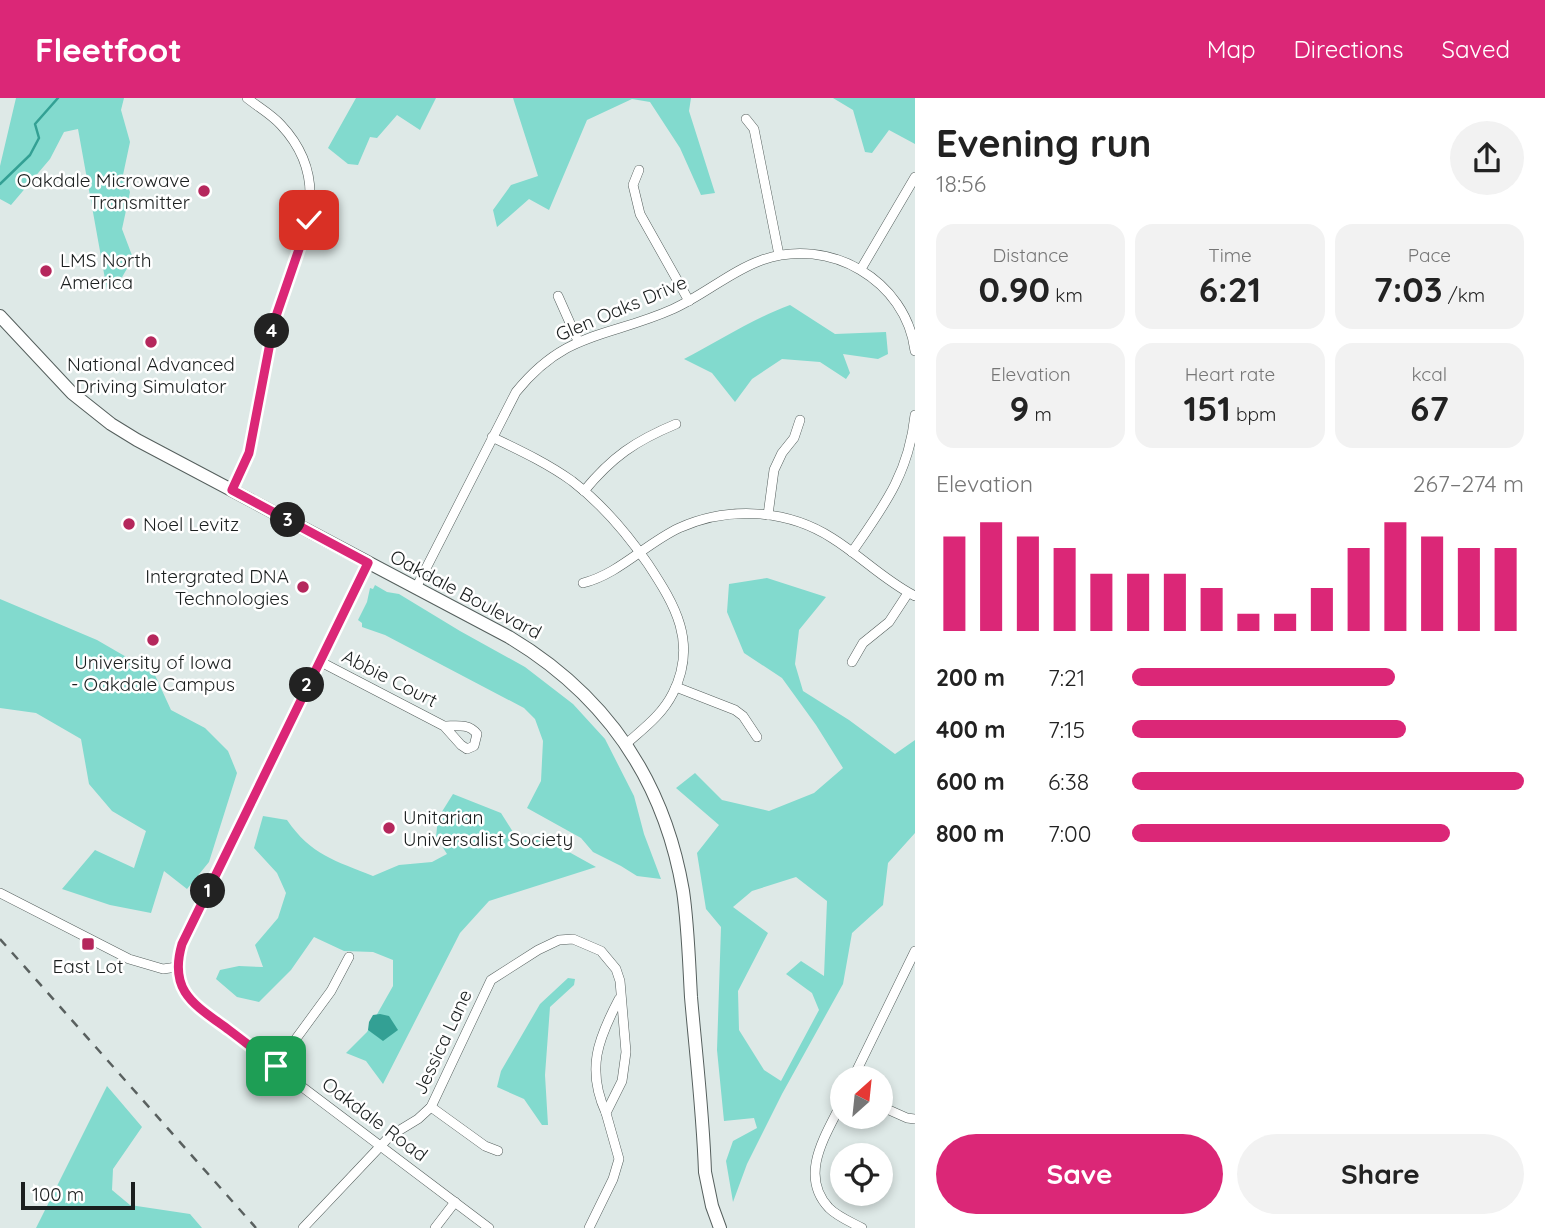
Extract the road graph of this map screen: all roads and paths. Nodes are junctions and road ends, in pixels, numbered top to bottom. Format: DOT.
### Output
graph roads {
  1 [pos="247,98"];
  2 [pos="746,119"];
  3 [pos="639,170"];
  4 [pos="915,177"];
  5 [pos="779,256"];
  6 [pos="860,270"];
  7 [pos="558,296"];
  8 [pos="689,301"];
  9 [pos="0,316"];
  10 [pos="578,341"];
  11 [pos="915,351"];
  12 [pos="915,415"];
  13 [pos="800,419"];
  14 [pos="676,424"];
  15 [pos="492,437"];
  16 [pos="232,490"];
  17 [pos="584,491"];
  18 [pos="768,515"];
  19 [pos="640,552"];
  20 [pos="852,552"];
  21 [pos="368,563"];
  22 [pos="583,583"];
  23 [pos="416,588"];
  24 [pos="912,595"];
  25 [pos="319,661"];
  26 [pos="852,662"];
  27 [pos="676,687"];
  28 [pos="444,726"];
  29 [pos="757,737"];
  30 [pos="626,744"];
  31 [pos="0,893"];
  32 [pos="915,951"];
  33 [pos="349,957"];
  34 [pos="177,967"];
  35 [pos="620,998"];
  36 [pos="276,1066"];
  37 [pos="859,1066"];
  38 [pos="431,1107"];
  39 [pos="893,1112"];
  40 [pos="606,1113"];
  41 [pos="915,1119"];
  42 [pos="830,1127"];
  43 [pos="381,1146"];
  44 [pos="498,1150"];
  45 [pos="455,1202"];
  46 [pos="303,1228"];
  47 [pos="435,1228"];
  48 [pos="489,1228"];
  49 [pos="589,1228"];
  50 [pos="720,1228"];
  51 [pos="862,1228"];
  1 -- 16 [label="street"];
  2 -- 5 [label="street"];
  3 -- 8 [label="street"];
  4 -- 6 [label="street"];
  5 -- 6 [label="street, Glen Oaks Drive"];
  5 -- 8 [label="street, Glen Oaks Drive"];
  6 -- 11 [label="street, Glen Oaks Drive"];
  7 -- 10 [label="street"];
  8 -- 10 [label="street, Glen Oaks Drive"];
  9 -- 16 [label="main road, Oakdale Boulevard"];
  10 -- 15 [label="street, Glen Oaks Drive"];
  12 -- 20 [label="street"];
  13 -- 18 [label="street"];
  14 -- 17 [label="street"];
  15 -- 17 [label="street"];
  15 -- 23 [label="street, Glen Oaks Drive"];
  16 -- 21 [label="main road, Oakdale Boulevard"];
  17 -- 19 [label="street"];
  18 -- 19 [label="street"];
  18 -- 20 [label="street"];
  19 -- 22 [label="street"];
  19 -- 27 [label="street"];
  20 -- 24 [label="street"];
  21 -- 23 [label="main road, Oakdale Boulevard"];
  21 -- 25 [label="street"];
  23 -- 30 [label="main road, Oakdale Boulevard"];
  24 -- 26 [label="street"];
  25 -- 28 [label="street, Abbie Court"];
  25 -- 34 [label="street"];
  27 -- 29 [label="street"];
  27 -- 30 [label="street"];
  30 -- 50 [label="main road, Oakdale Boulevard"];
  31 -- 34 [label="street"];
  32 -- 37 [label="street"];
  33 -- 36 [label="street"];
  34 -- 36 [label="street, Oakdale Road"];
  35 -- 38 [label="street, Jessica Lane"];
  35 -- 40 [label="street, Jessica Lane"];
  35 -- 40 [label="street"];
  36 -- 43 [label="street, Oakdale Road"];
  38 -- 43 [label="street, Jessica Lane"];
  38 -- 44 [label="street"];
  39 -- 41 [label="street"];
  40 -- 49 [label="street"];
  42 -- 51 [label="street"];
  43 -- 45 [label="street, Oakdale Road"];
  43 -- 46 [label="street, Jessica Lane"];
  45 -- 47 [label="street"];
  45 -- 48 [label="street, Oakdale Road"];
}
